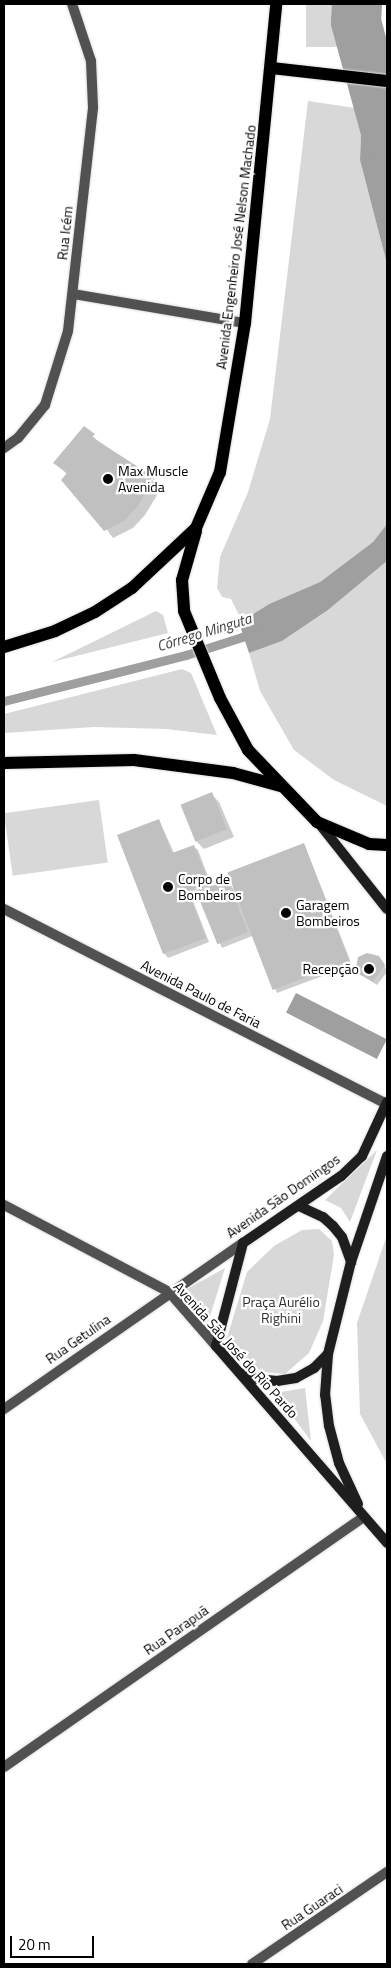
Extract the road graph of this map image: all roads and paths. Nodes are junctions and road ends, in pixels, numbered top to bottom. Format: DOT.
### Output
graph roads {
  1 [pos="72,4"];
  2 [pos="276,4"];
  3 [pos="271,68"];
  4 [pos="387,81"];
  5 [pos="72,294"];
  6 [pos="245,323"];
  7 [pos="4,448"];
  8 [pos="196,528"];
  9 [pos="4,647"];
  10 [pos="4,763"];
  11 [pos="281,786"];
  12 [pos="317,822"];
  13 [pos="387,845"];
  14 [pos="384,901"];
  15 [pos="4,909"];
  16 [pos="387,910"];
  17 [pos="387,1103"];
  18 [pos="387,1156"];
  19 [pos="4,1205"];
  20 [pos="299,1206"];
  21 [pos="244,1243"];
  22 [pos="351,1262"];
  23 [pos="169,1292"];
  24 [pos="216,1346"];
  25 [pos="328,1354"];
  26 [pos="239,1372"];
  27 [pos="4,1409"];
  28 [pos="364,1517"];
  29 [pos="387,1543"];
  30 [pos="4,1767"];
  31 [pos="387,1872"];
  32 [pos="252,1964"];
  1 -- 5 [label="street, Rua Icém"];
  2 -- 3 [label="main road, Avenida Engenheiro José Nelson Machado"];
  3 -- 4 [label="main road"];
  3 -- 6 [label="main road, Avenida Engenheiro José Nelson Machado"];
  5 -- 6 [label="street"];
  5 -- 7 [label="street, Rua Icém"];
  6 -- 8 [label="main road, Avenida Engenheiro José Nelson Machado"];
  8 -- 9 [label="main road, Avenida Engenheiro José Nelson Machado"];
  8 -- 11 [label="main road"];
  10 -- 11 [label="main road"];
  11 -- 12 [label="main road"];
  12 -- 13 [label="main road"];
  12 -- 14 [label="street"];
  14 -- 16 [label="street"];
  15 -- 17 [label="street, Avenida Paulo de Faria"];
  17 -- 20 [label="street, Avenida São Domingos"];
  18 -- 22 [label="street"];
  19 -- 23 [label="street, Avenida São José do Rio Pardo"];
  20 -- 21 [label="street, Avenida São Domingos"];
  20 -- 22 [label="street"];
  21 -- 23 [label="street, Avenida São Domingos"];
  21 -- 24 [label="street"];
  22 -- 25 [label="street"];
  23 -- 24 [label="street, Avenida São José do Rio Pardo"];
  23 -- 27 [label="street, Rua Getulina"];
  24 -- 26 [label="street, Avenida São José do Rio Pardo"];
  25 -- 26 [label="street"];
  25 -- 28 [label="street"];
  26 -- 28 [label="street, Avenida São José do Rio Pardo"];
  28 -- 29 [label="street, Avenida São José do Rio Pardo"];
  28 -- 30 [label="street, Rua Parapuã"];
  31 -- 32 [label="street, Rua Guaraci"];
}
